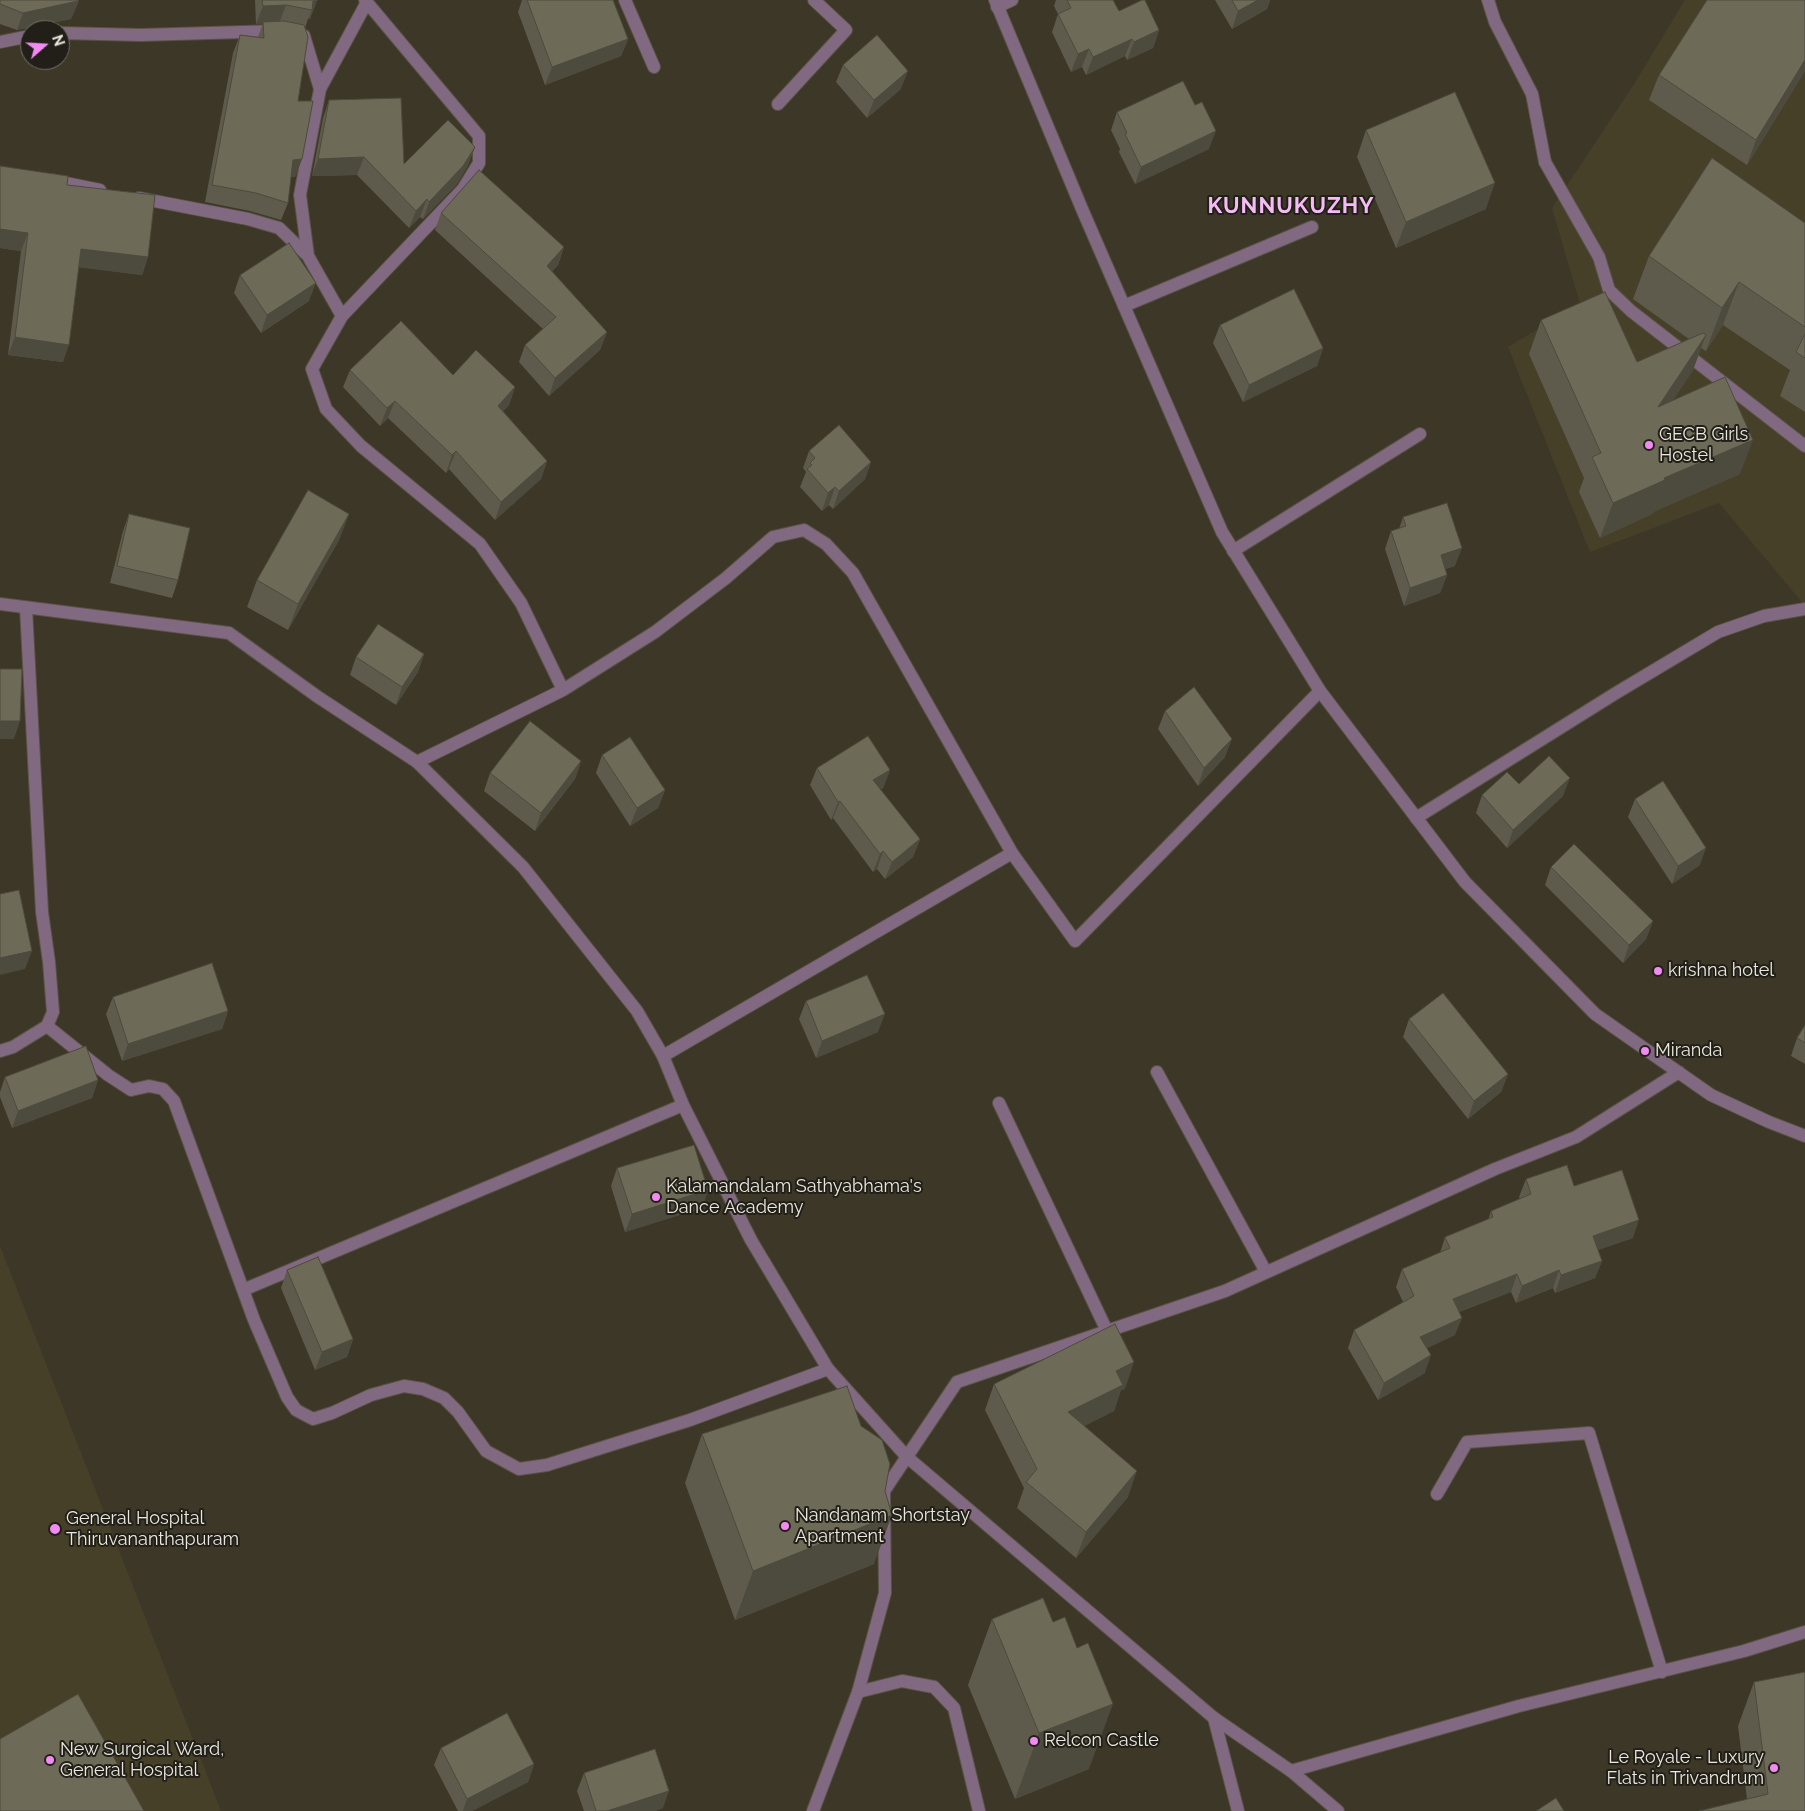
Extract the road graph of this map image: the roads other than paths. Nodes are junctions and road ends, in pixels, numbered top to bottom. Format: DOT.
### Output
graph roads {
  1 [pos="625,0"];
  2 [pos="814,0"];
  3 [pos="1012,0"];
  4 [pos="1488,0"];
  5 [pos="366,1"];
  6 [pos="996,4"];
  7 [pos="70,33"];
  8 [pos="20,38"];
  9 [pos="0,42"];
  10 [pos="654,66"];
  11 [pos="320,89"];
  12 [pos="778,104"];
  13 [pos="38,178"];
  14 [pos="1312,226"];
  15 [pos="308,256"];
  16 [pos="1124,306"];
  17 [pos="342,316"];
  18 [pos="1420,434"];
  19 [pos="1805,446"];
  20 [pos="1233,551"];
  21 [pos="0,604"];
  22 [pos="26,608"];
  23 [pos="1805,609"];
  24 [pos="563,690"];
  25 [pos="1320,691"];
  26 [pos="417,762"];
  27 [pos="1416,818"];
  28 [pos="1012,852"];
  29 [pos="47,1026"];
  30 [pos="0,1051"];
  31 [pos="662,1056"];
  32 [pos="1156,1072"];
  33 [pos="1679,1072"];
  34 [pos="1000,1103"];
  35 [pos="683,1105"];
  36 [pos="1805,1136"];
  37 [pos="1266,1272"];
  38 [pos="243,1290"];
  39 [pos="1107,1331"];
  40 [pos="828,1370"];
  41 [pos="907,1457"];
  42 [pos="1437,1494"];
  43 [pos="1805,1632"];
  44 [pos="1662,1672"];
  45 [pos="858,1692"];
  46 [pos="1214,1718"];
  47 [pos="1291,1771"];
  48 [pos="813,1811"];
  49 [pos="980,1811"];
  50 [pos="1238,1811"];
  51 [pos="1338,1811"];
  1 -- 10 [label="street"];
  2 -- 12 [label="street"];
  3 -- 6 [label="street"];
  4 -- 19 [label="street"];
  5 -- 11 [label="street"];
  5 -- 17 [label="street"];
  6 -- 16 [label="street"];
  7 -- 11 [label="street"];
  8 -- 9 [label="street"];
  11 -- 15 [label="street"];
  13 -- 15 [label="street"];
  14 -- 16 [label="street"];
  15 -- 17 [label="street"];
  16 -- 20 [label="street"];
  17 -- 24 [label="street"];
  18 -- 20 [label="street"];
  20 -- 25 [label="street"];
  21 -- 22 [label="street"];
  22 -- 26 [label="street"];
  22 -- 29 [label="street"];
  23 -- 27 [label="street"];
  24 -- 26 [label="street"];
  24 -- 28 [label="street"];
  25 -- 27 [label="street"];
  25 -- 28 [label="street"];
  26 -- 31 [label="street"];
  27 -- 33 [label="street"];
  28 -- 31 [label="street"];
  29 -- 30 [label="street"];
  29 -- 38 [label="street"];
  31 -- 35 [label="street"];
  32 -- 37 [label="street"];
  33 -- 36 [label="street"];
  33 -- 37 [label="street"];
  34 -- 39 [label="street"];
  35 -- 38 [label="street"];
  35 -- 40 [label="street"];
  37 -- 39 [label="street"];
  38 -- 40 [label="street"];
  39 -- 41 [label="street"];
  40 -- 41 [label="street"];
  41 -- 45 [label="street"];
  41 -- 46 [label="street"];
  42 -- 44 [label="street"];
  43 -- 44 [label="street"];
  44 -- 47 [label="street"];
  45 -- 48 [label="street"];
  45 -- 49 [label="street"];
  46 -- 47 [label="street"];
  46 -- 50 [label="street"];
  47 -- 51 [label="street"];
}
